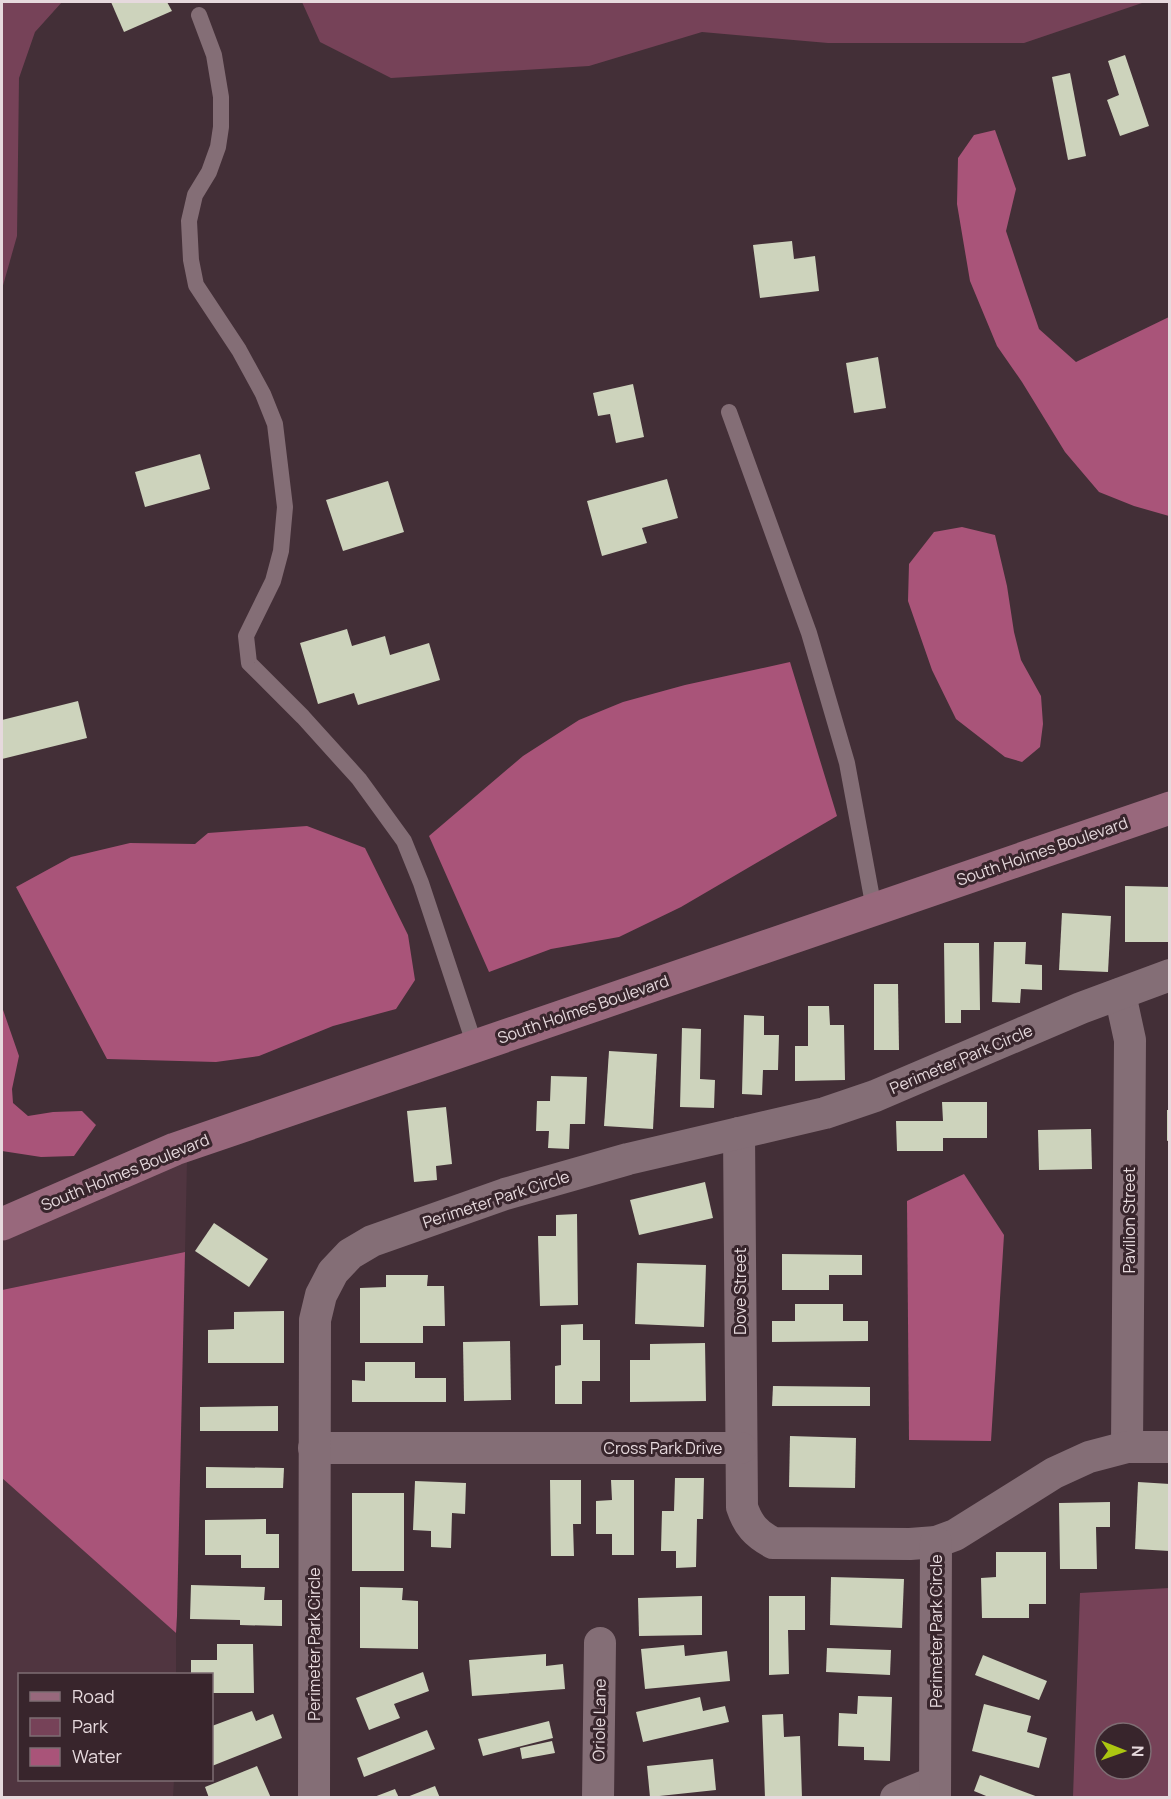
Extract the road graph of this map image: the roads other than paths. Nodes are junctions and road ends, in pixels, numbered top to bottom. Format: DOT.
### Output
graph roads {
  1 [pos="199,15"];
  2 [pos="729,412"];
  3 [pos="1170,808"];
  4 [pos="874,909"];
  5 [pos="1170,975"];
  6 [pos="1120,994"];
  7 [pos="475,1046"];
  8 [pos="739,1133"];
  9 [pos="2,1224"];
  10 [pos="1127,1447"];
  11 [pos="314,1448"];
  12 [pos="741,1448"];
  13 [pos="1170,1448"];
  14 [pos="936,1542"];
  15 [pos="600,1643"];
  16 [pos="935,1790"];
  17 [pos="314,1797"];
  18 [pos="598,1797"];
  19 [pos="896,1797"];
  1 -- 7 [label="lane"];
  2 -- 4 [label="lane"];
  3 -- 4 [label="main road, South Holmes Boulevard"];
  4 -- 7 [label="main road, South Holmes Boulevard"];
  5 -- 6 [label="street, Perimeter Park Circle"];
  6 -- 8 [label="street, Perimeter Park Circle"];
  6 -- 10 [label="street, Pavilion Street"];
  7 -- 9 [label="main road, South Holmes Boulevard"];
  8 -- 11 [label="street, Perimeter Park Circle"];
  8 -- 12 [label="street, Dove Street"];
  10 -- 13 [label="street, Perimeter Park Circle"];
  10 -- 14 [label="street, Perimeter Park Circle"];
  11 -- 12 [label="street, Cross Park Drive"];
  11 -- 17 [label="street, Perimeter Park Circle"];
  12 -- 14 [label="street, Cross Park Drive"];
  14 -- 16 [label="street, Perimeter Park Circle"];
  15 -- 18 [label="street, Oriole Lane"];
  16 -- 19 [label="street"];
}
